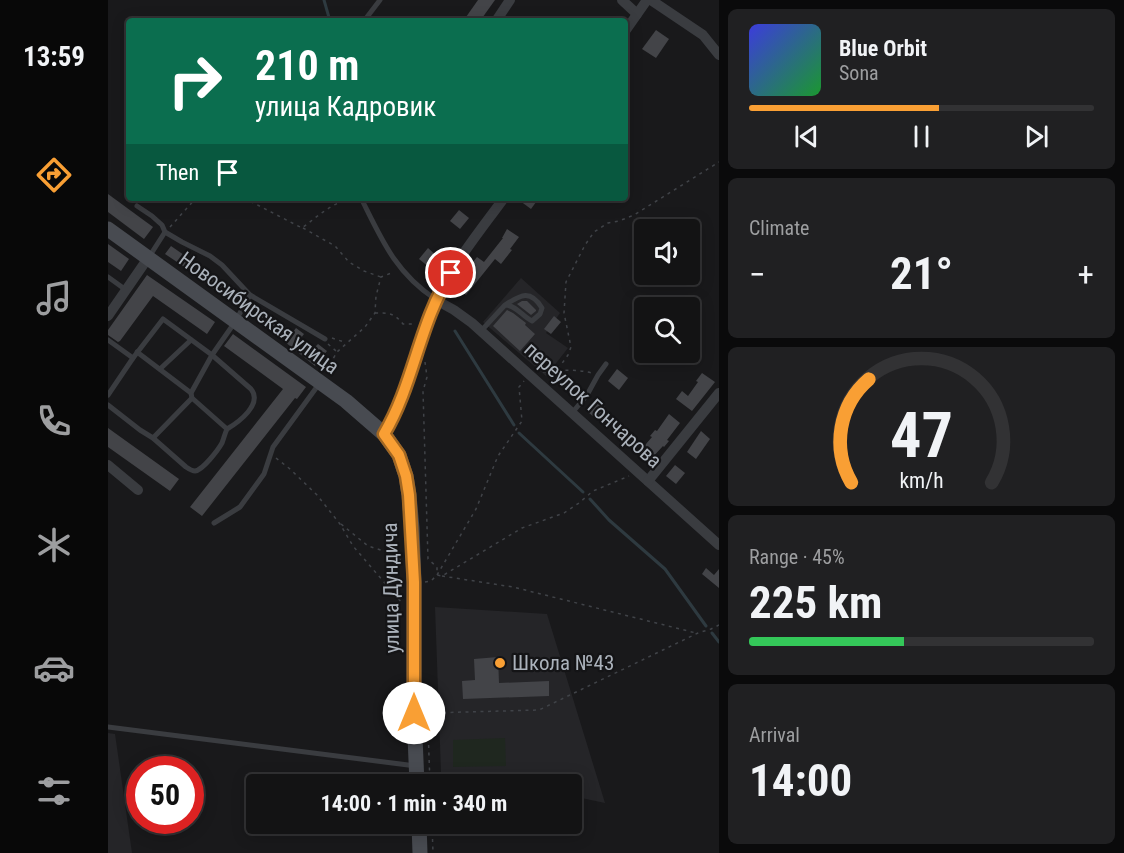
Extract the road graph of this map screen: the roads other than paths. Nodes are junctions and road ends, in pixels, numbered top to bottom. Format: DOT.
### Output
graph roads {
  1 [pos="380,0"];
  2 [pos="510,0"];
  3 [pos="621,0"];
  4 [pos="649,0"];
  5 [pos="637,14"];
  6 [pos="366,18"];
  7 [pos="498,18"];
  8 [pos="628,27"];
  9 [pos="719,55"];
  10 [pos="362,201"];
  11 [pos="502,201"];
  12 [pos="137,206"];
  13 [pos="108,229"];
  14 [pos="165,232"];
  15 [pos="148,258"];
  16 [pos="108,278"];
  17 [pos="126,290"];
  18 [pos="250,295"];
  19 [pos="436,300"];
  20 [pos="505,305"];
  21 [pos="108,316"];
  22 [pos="235,322"];
  23 [pos="481,331"];
  24 [pos="325,339"];
  25 [pos="108,340"];
  26 [pos="191,340"];
  27 [pos="137,352"];
  28 [pos="212,355"];
  29 [pos="133,358"];
  30 [pos="606,364"];
  31 [pos="160,369"];
  32 [pos="320,383"];
  33 [pos="719,393"];
  34 [pos="108,395"];
  35 [pos="191,395"];
  36 [pos="108,405"];
  37 [pos="572,413"];
  38 [pos="227,429"];
  39 [pos="384,434"];
  40 [pos="153,438"];
  41 [pos="108,465"];
  42 [pos="648,481"];
  43 [pos="138,490"];
  44 [pos="213,523"];
  45 [pos="719,545"];
  46 [pos="108,728"];
  47 [pos="416,766"];
  48 [pos="416,774"];
  49 [pos="419,834"];
  50 [pos="420,853"];
  1 -- 6 [label="lane"];
  2 -- 7 [label="street"];
  3 -- 5 [label="street"];
  4 -- 5 [label="street"];
  4 -- 9 [label="street"];
  5 -- 8 [label="street"];
  10 -- 19 [label="lane"];
  11 -- 19 [label="street"];
  12 -- 14 [label="lane"];
  13 -- 15 [label="main road, Новосибирская улица"];
  14 -- 15 [label="lane"];
  14 -- 18 [label="lane"];
  15 -- 17 [label="street"];
  15 -- 22 [label="main road, Новосибирская улица"];
  16 -- 17 [label="lane"];
  17 -- 21 [label="street"];
  18 -- 22 [label="lane"];
  18 -- 24 [label="lane"];
  19 -- 23 [label="street, переулок Гончарова"];
  19 -- 39 [label="street"];
  20 -- 20 [label="lane"];
  20 -- 23 [label="lane"];
  22 -- 28 [label="lane"];
  22 -- 32 [label="main road, Новосибирская улица"];
  23 -- 37 [label="street, переулок Гончарова"];
  25 -- 29 [label="lane"];
  26 -- 27 [label="lane"];
  26 -- 28 [label="lane"];
  26 -- 31 [label="lane"];
  27 -- 29 [label="lane"];
  27 -- 31 [label="lane"];
  28 -- 35 [label="lane"];
  28 -- 38 [label="lane"];
  29 -- 34 [label="lane"];
  30 -- 37 [label="lane"];
  31 -- 35 [label="lane"];
  32 -- 39 [label="main road, Новосибирская улица"];
  32 -- 44 [label="lane"];
  33 -- 42 [label="street"];
  35 -- 38 [label="lane"];
  35 -- 40 [label="lane"];
  36 -- 40 [label="lane"];
  37 -- 42 [label="street, переулок Гончарова"];
  38 -- 40 [label="lane"];
  39 -- 47 [label="main road, улица Дундича"];
  41 -- 43 [label="street"];
  42 -- 45 [label="street, переулок Гончарова"];
  46 -- 47 [label="lane"];
  47 -- 48 [label="main road, улица Дундича"];
  49 -- 50 [label="main road"];
}
